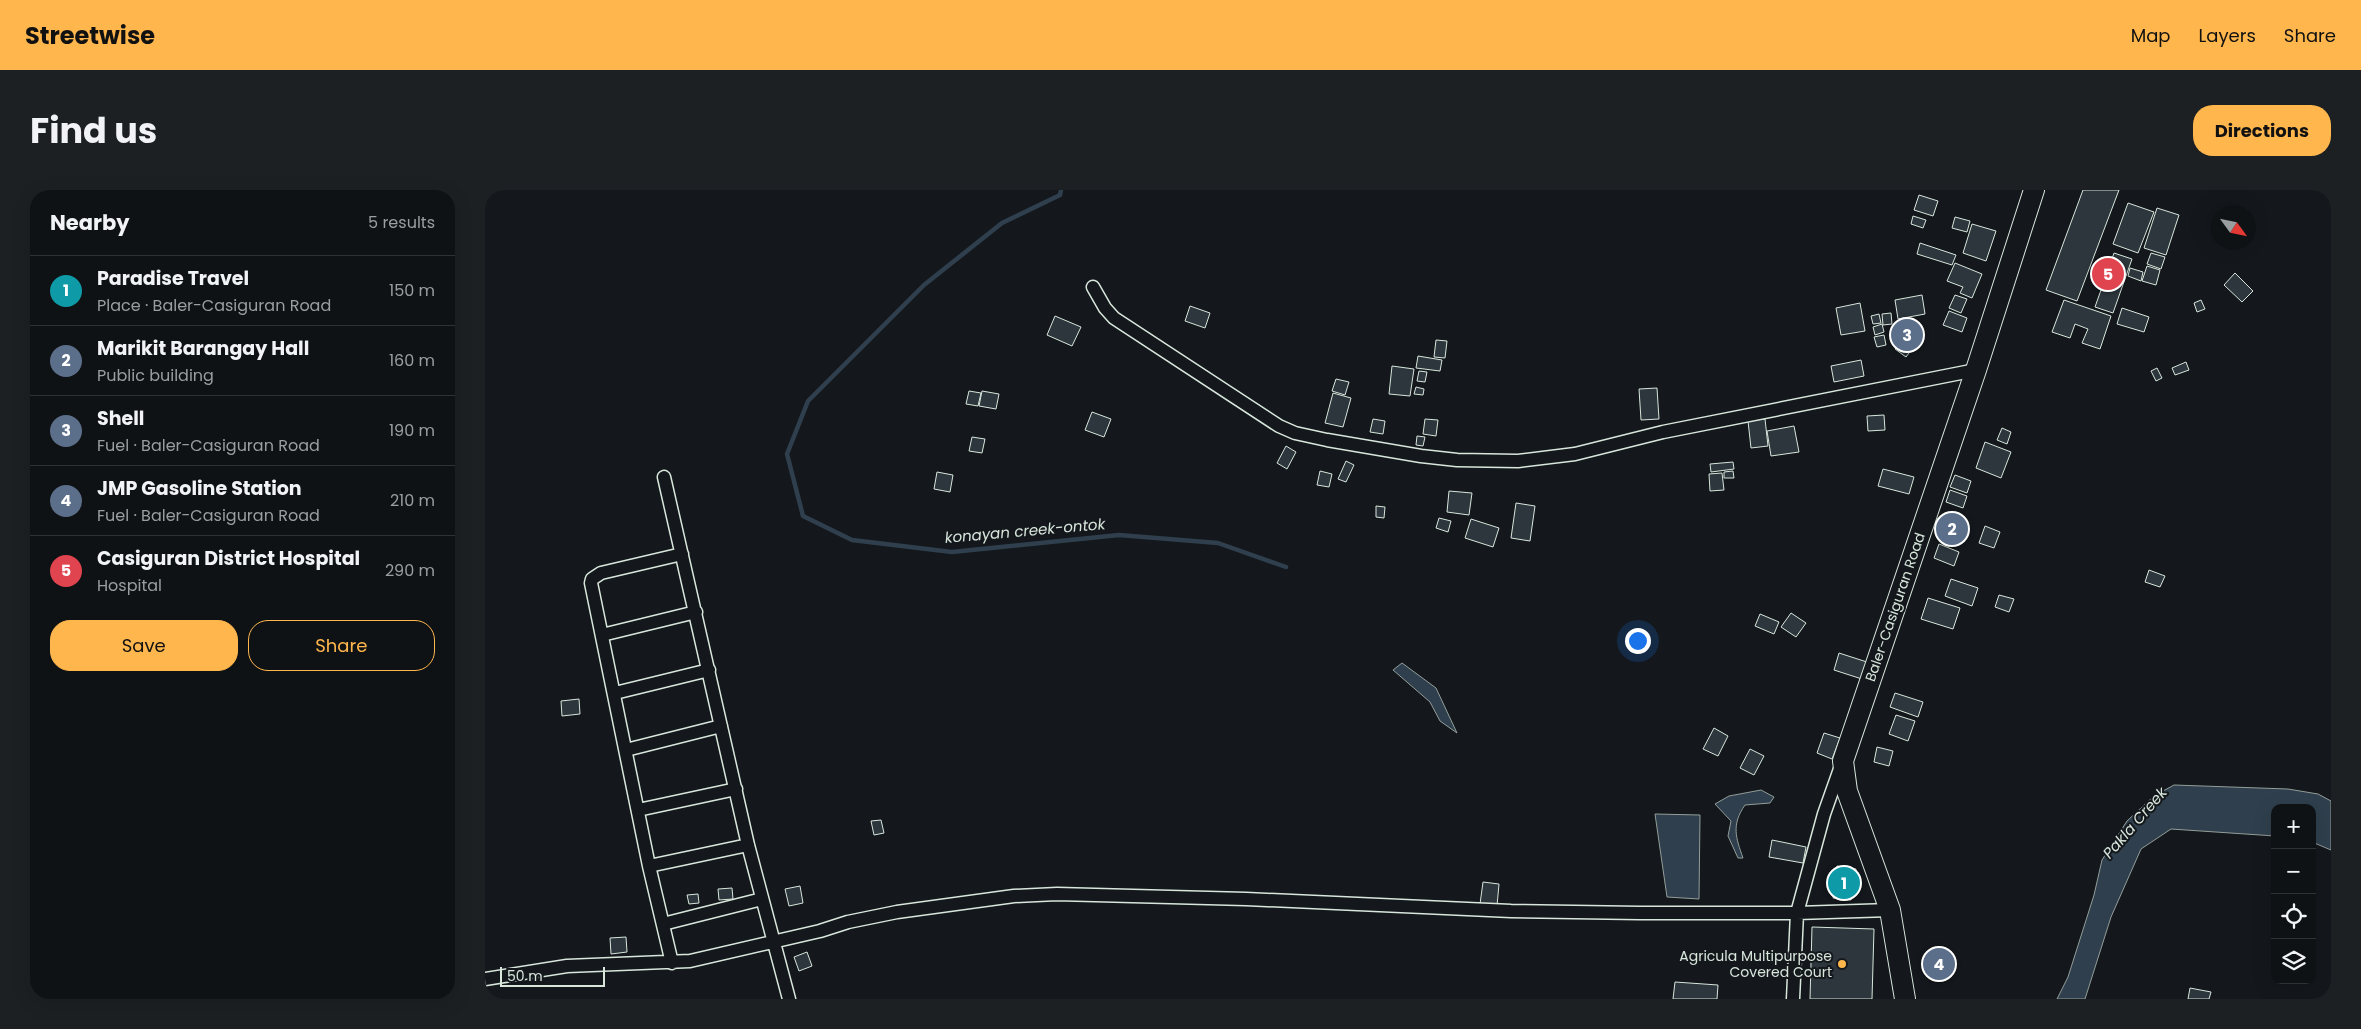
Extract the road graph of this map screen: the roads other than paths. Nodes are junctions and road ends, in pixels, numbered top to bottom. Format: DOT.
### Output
graph roads {
  1 [pos="2034,190"];
  2 [pos="1093,287"];
  3 [pos="1976,370"];
  4 [pos="664,477"];
  5 [pos="682,554"];
  6 [pos="696,612"];
  7 [pos="601,635"];
  8 [pos="709,670"];
  9 [pos="615,694"];
  10 [pos="721,726"];
  11 [pos="627,750"];
  12 [pos="1843,761"];
  13 [pos="736,789"];
  14 [pos="638,810"];
  15 [pos="748,845"];
  16 [pos="649,866"];
  17 [pos="763,899"];
  18 [pos="1890,910"];
  19 [pos="1797,913"];
  20 [pos="663,924"];
  21 [pos="773,942"];
  22 [pos="672,963"];
  23 [pos="485,979"];
  24 [pos="789,999"];
  25 [pos="1793,999"];
  26 [pos="1905,999"];
  1 -- 3 [label="main road, Baler-Casiguran Road"];
  2 -- 3 [label="street"];
  3 -- 12 [label="main road, Baler-Casiguran Road"];
  4 -- 5 [label="street"];
  5 -- 6 [label="street"];
  5 -- 7 [label="street"];
  6 -- 7 [label="street"];
  6 -- 8 [label="street"];
  7 -- 9 [label="street"];
  8 -- 9 [label="street"];
  8 -- 10 [label="street"];
  9 -- 11 [label="street"];
  10 -- 11 [label="street"];
  10 -- 13 [label="street"];
  11 -- 14 [label="street"];
  12 -- 18 [label="main road, Baler-Casiguran Road"];
  12 -- 19 [label="street"];
  13 -- 14 [label="street"];
  13 -- 15 [label="street"];
  14 -- 16 [label="street"];
  15 -- 16 [label="street"];
  15 -- 17 [label="street"];
  16 -- 20 [label="street"];
  17 -- 20 [label="street"];
  17 -- 21 [label="street"];
  18 -- 19 [label="street"];
  18 -- 26 [label="main road, Baler-Casiguran Road"];
  19 -- 21 [label="street"];
  19 -- 25 [label="street"];
  20 -- 22 [label="street"];
  21 -- 22 [label="street"];
  21 -- 24 [label="street"];
  22 -- 23 [label="street"];
}
